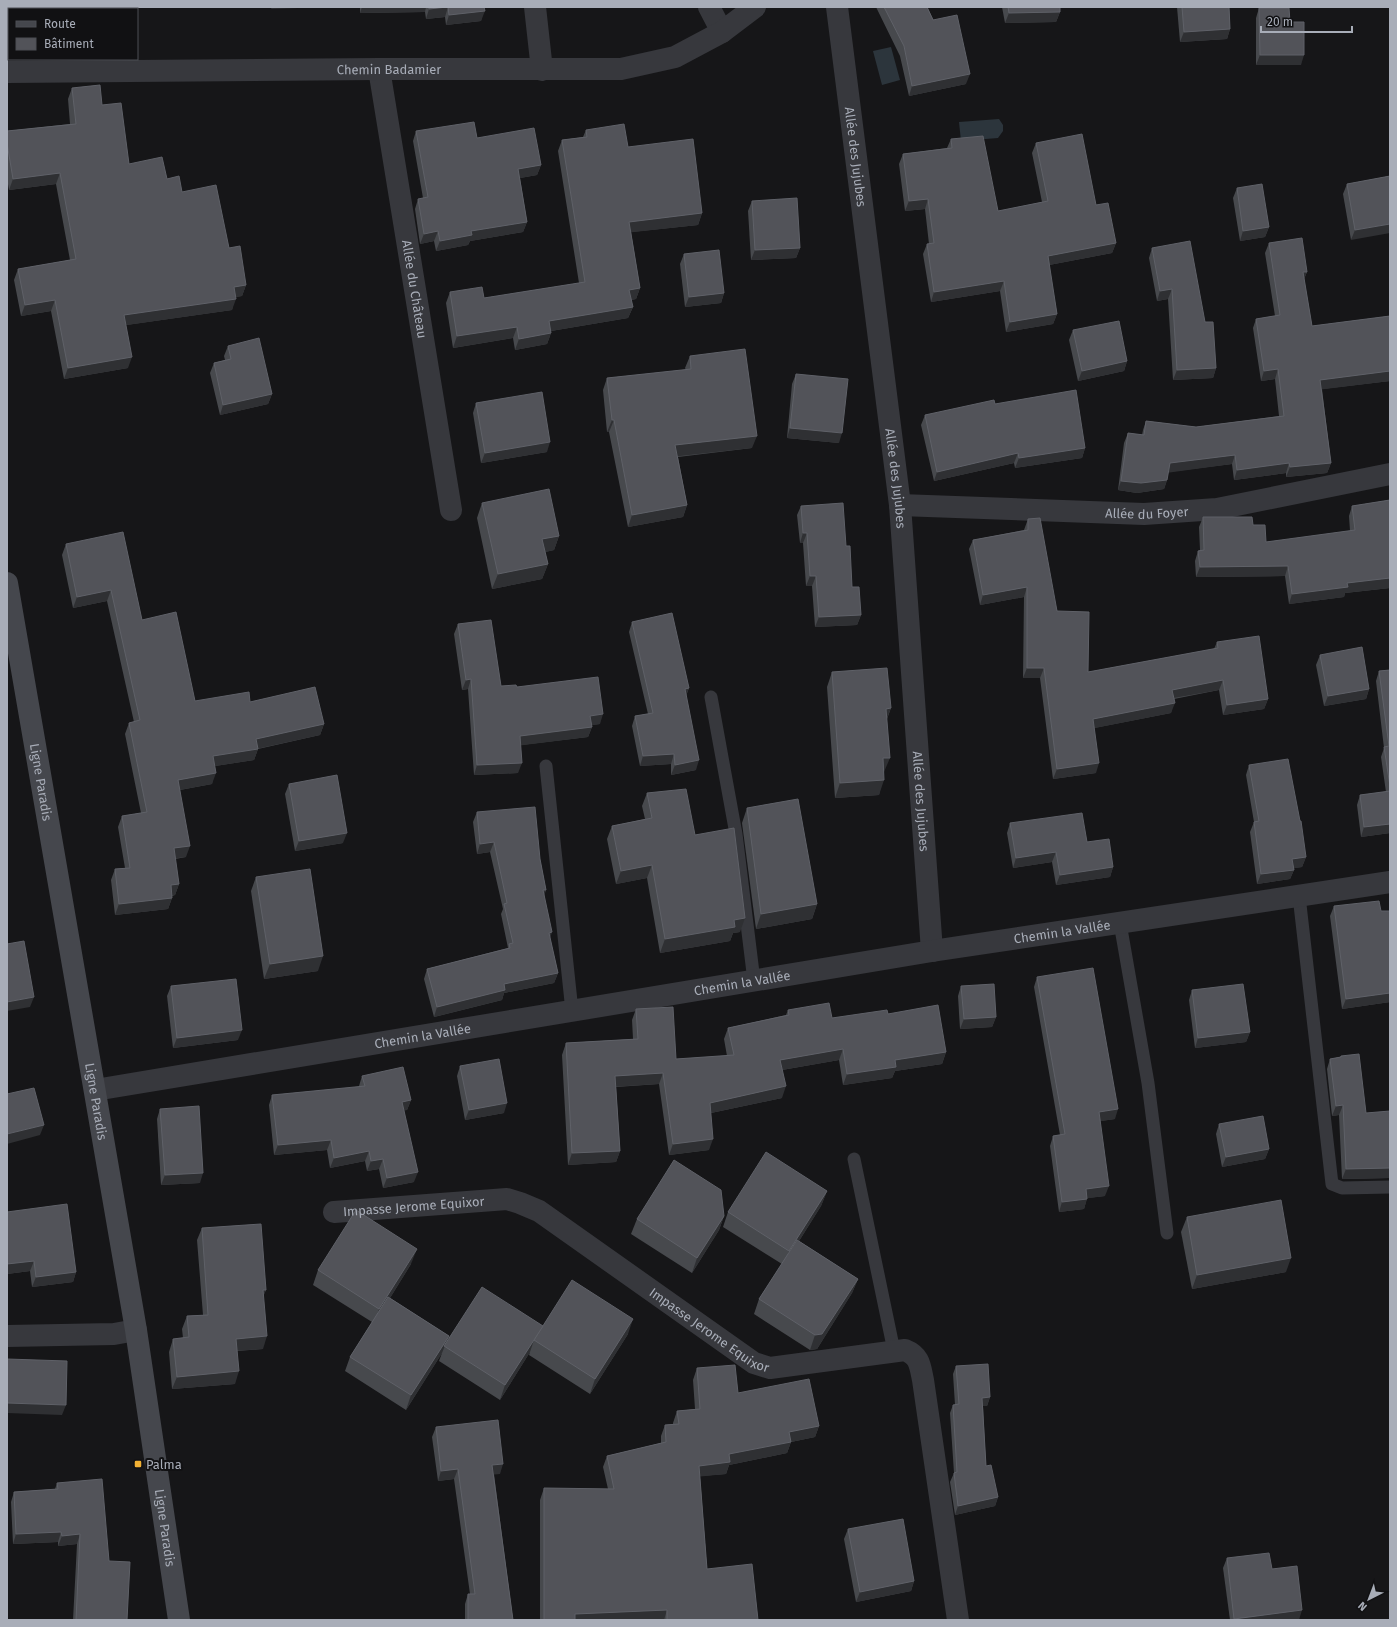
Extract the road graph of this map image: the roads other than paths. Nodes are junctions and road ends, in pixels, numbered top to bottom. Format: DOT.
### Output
graph roads {
  1 [pos="535,7"];
  2 [pos="709,7"];
  3 [pos="755,7"];
  4 [pos="837,7"];
  5 [pos="722,32"];
  6 [pos="379,69"];
  7 [pos="542,70"];
  8 [pos="7,72"];
  9 [pos="1390,474"];
  10 [pos="900,505"];
  11 [pos="451,510"];
  12 [pos="7,583"];
  13 [pos="710,697"];
  14 [pos="546,766"];
  15 [pos="1390,882"];
  16 [pos="1299,896"];
  17 [pos="1120,923"];
  18 [pos="932,951"];
  19 [pos="754,981"];
  20 [pos="572,1011"];
  21 [pos="95,1090"];
  22 [pos="854,1159"];
  23 [pos="1390,1187"];
  24 [pos="334,1212"];
  25 [pos="1167,1233"];
  26 [pos="136,1330"];
  27 [pos="7,1336"];
  28 [pos="894,1351"];
  29 [pos="179,1620"];
  30 [pos="958,1620"];
  1 -- 7 [label="street"];
  2 -- 5 [label="street"];
  3 -- 5 [label="street, Chemin Badamier"];
  4 -- 10 [label="street, Allée des Jujubes"];
  5 -- 7 [label="street, Chemin Badamier"];
  6 -- 7 [label="street, Chemin Badamier"];
  6 -- 8 [label="street, Chemin Badamier"];
  6 -- 11 [label="street, Allée du Château"];
  9 -- 10 [label="street, Allée du Foyer"];
  10 -- 18 [label="street, Allée des Jujubes"];
  12 -- 21 [label="main road, Ligne Paradis"];
  13 -- 19 [label="lane"];
  14 -- 20 [label="lane"];
  15 -- 16 [label="street, Chemin la Vallée"];
  16 -- 17 [label="street, Chemin la Vallée"];
  16 -- 23 [label="lane"];
  17 -- 18 [label="street, Chemin la Vallée"];
  17 -- 25 [label="lane"];
  18 -- 19 [label="street, Chemin la Vallée"];
  19 -- 20 [label="street, Chemin la Vallée"];
  20 -- 21 [label="street, Chemin la Vallée"];
  21 -- 26 [label="main road, Ligne Paradis"];
  22 -- 28 [label="lane"];
  24 -- 28 [label="street, Impasse Jerome Equixor"];
  26 -- 27 [label="street"];
  26 -- 29 [label="main road, Ligne Paradis"];
  28 -- 30 [label="street, Impasse Jerome Equixor"];
}
